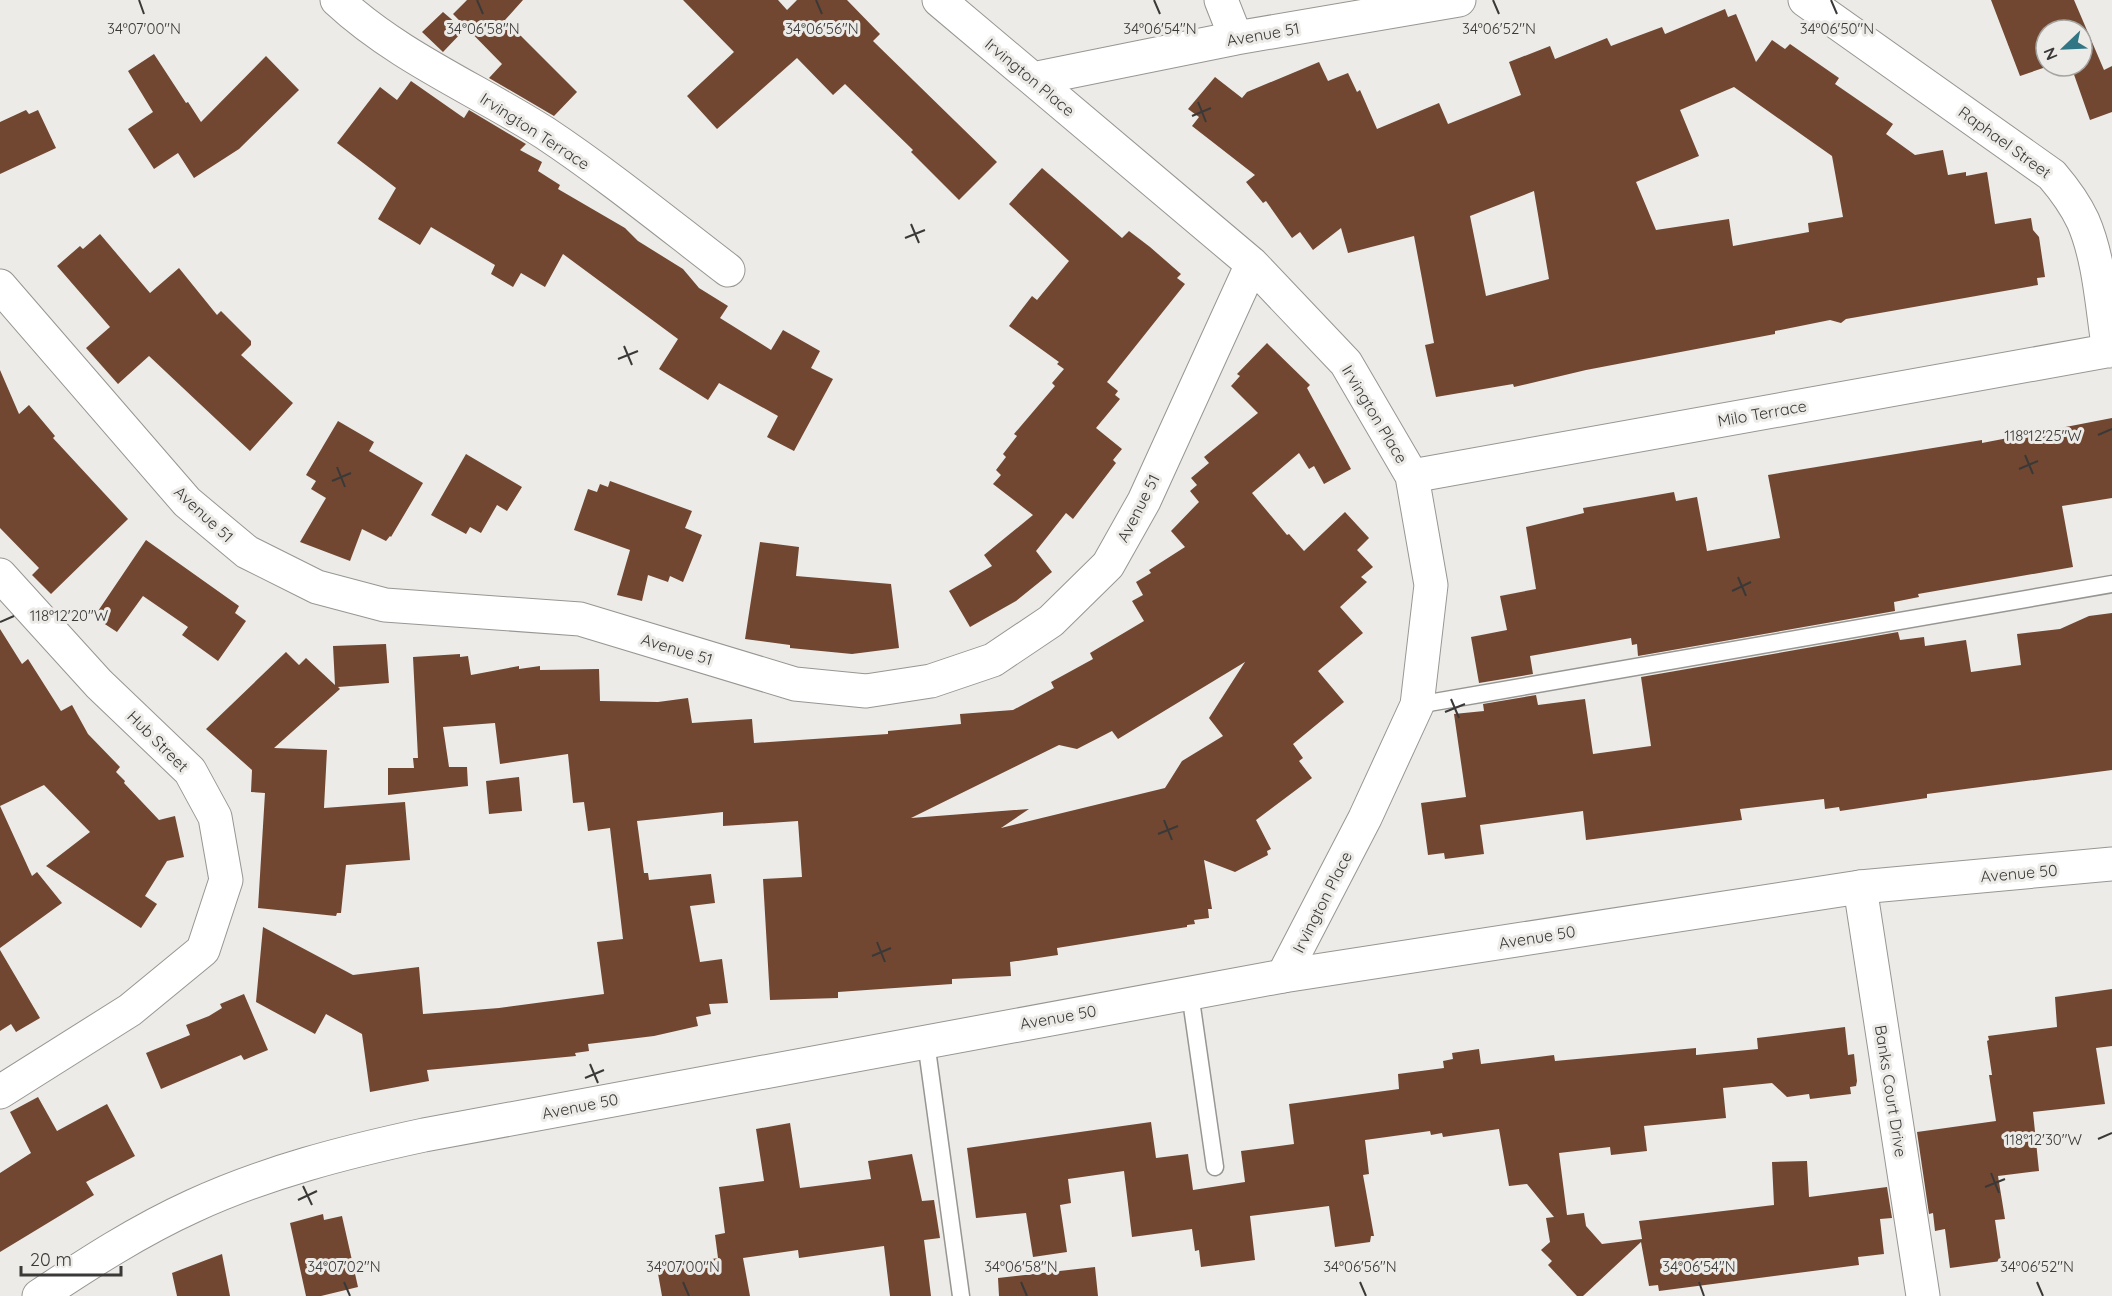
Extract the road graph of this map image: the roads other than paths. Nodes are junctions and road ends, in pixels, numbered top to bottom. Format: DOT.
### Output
graph roads {
  1 [pos="338,0"];
  2 [pos="939,0"];
  3 [pos="1221,0"];
  4 [pos="1459,0"];
  5 [pos="1805,0"];
  6 [pos="1236,38"];
  7 [pos="1033,79"];
  8 [pos="1252,264"];
  9 [pos="728,270"];
  10 [pos="1,290"];
  11 [pos="2110,350"];
  12 [pos="1412,476"];
  13 [pos="0,574"];
  14 [pos="2112,584"];
  15 [pos="1418,705"];
  16 [pos="2112,864"];
  17 [pos="1860,887"];
  18 [pos="1283,976"];
  19 [pos="1190,993"];
  20 [pos="926,1042"];
  21 [pos="0,1092"];
  22 [pos="1215,1167"];
  23 [pos="39,1296"];
  24 [pos="961,1296"];
  25 [pos="1923,1296"];
  1 -- 9 [label="street, Irvington Terrace"];
  2 -- 7 [label="street, Irvington Place"];
  3 -- 6 [label="street"];
  4 -- 6 [label="street, Avenue 51"];
  5 -- 11 [label="street, Raphael Street"];
  6 -- 7 [label="street, Avenue 51"];
  7 -- 8 [label="street, Irvington Place"];
  8 -- 10 [label="street, Avenue 51"];
  8 -- 12 [label="street, Irvington Place"];
  11 -- 12 [label="street, Milo Terrace"];
  12 -- 15 [label="street, Irvington Place"];
  13 -- 21 [label="street, Hub Street"];
  14 -- 15 [label="lane"];
  15 -- 18 [label="street, Irvington Place"];
  16 -- 17 [label="street, Avenue 50"];
  17 -- 18 [label="street, Avenue 50"];
  17 -- 25 [label="street, Banks Court Drive"];
  18 -- 19 [label="street, Avenue 50"];
  19 -- 20 [label="street, Avenue 50"];
  19 -- 22 [label="lane"];
  20 -- 23 [label="street, Avenue 50"];
  20 -- 24 [label="lane"];
}
